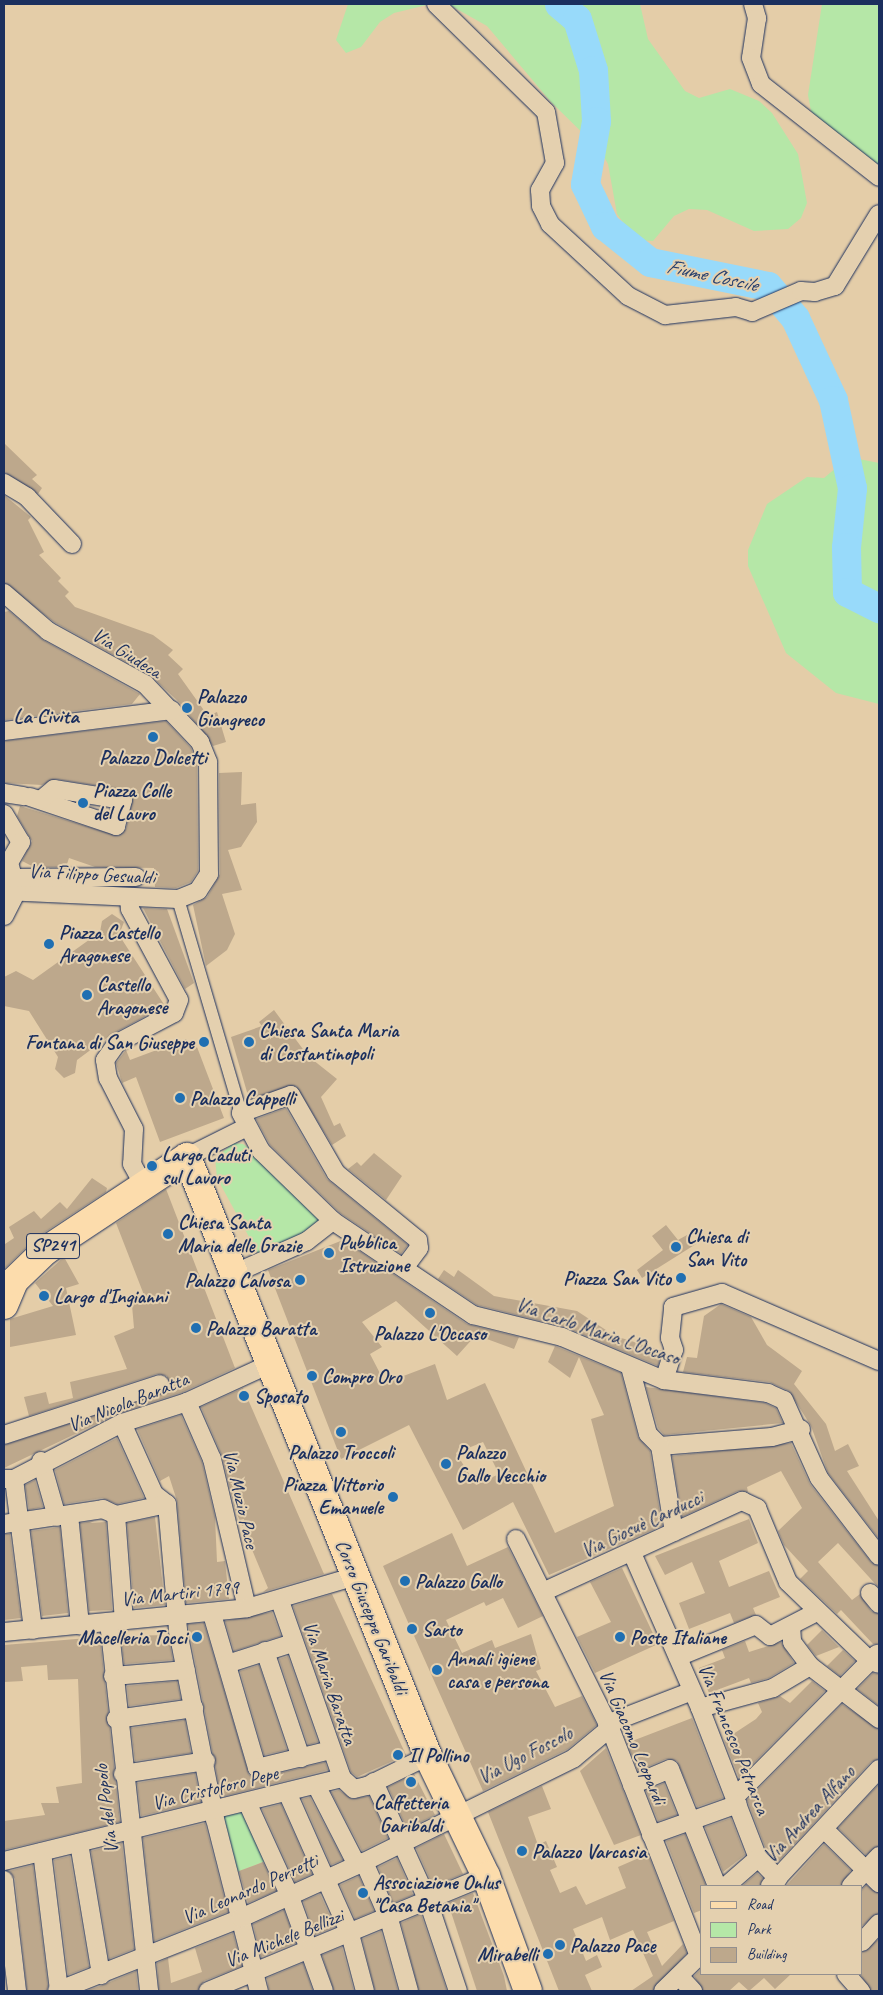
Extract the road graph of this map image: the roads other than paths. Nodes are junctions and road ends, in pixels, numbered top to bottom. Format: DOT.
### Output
graph roads {
  1 [pos="436,4"];
  2 [pos="753,4"];
  3 [pos="879,177"];
  4 [pos="879,214"];
  5 [pos="4,483"];
  6 [pos="72,544"];
  7 [pos="5,597"];
  8 [pos="172,710"];
  9 [pos="4,731"];
  10 [pos="4,793"];
  11 [pos="32,798"];
  12 [pos="4,814"];
  13 [pos="136,878"];
  14 [pos="11,886"];
  15 [pos="128,898"];
  16 [pos="178,899"];
  17 [pos="4,916"];
  18 [pos="241,1124"];
  19 [pos="187,1157"];
  20 [pos="143,1184"];
  21 [pos="333,1222"];
  22 [pos="401,1266"];
  23 [pos="233,1274"];
  24 [pos="4,1305"];
  25 [pos="879,1361"];
  26 [pos="270,1364"];
  27 [pos="630,1367"];
  28 [pos="664,1380"];
  29 [pos="160,1384"];
  30 [pos="187,1402"];
  31 [pos="122,1423"];
  32 [pos="801,1430"];
  33 [pos="4,1435"];
  34 [pos="660,1446"];
  35 [pos="41,1461"];
  36 [pos="9,1479"];
  37 [pos="167,1504"];
  38 [pos="116,1515"];
  39 [pos="63,1516"];
  40 [pos="12,1523"];
  41 [pos="674,1532"];
  42 [pos="516,1539"];
  43 [pos="632,1553"];
  44 [pos="879,1556"];
  45 [pos="356,1576"];
  46 [pos="545,1592"];
  47 [pos="280,1601"];
  48 [pos="248,1608"];
  49 [pos="817,1612"];
  50 [pos="212,1614"];
  51 [pos="177,1616"];
  52 [pos="116,1622"];
  53 [pos="80,1625"];
  54 [pos="791,1626"];
  55 [pos="33,1630"];
  56 [pos="4,1632"];
  57 [pos="293,1643"];
  58 [pos="265,1651"];
  59 [pos="678,1657"];
  60 [pos="876,1659"];
  61 [pos="227,1664"];
  62 [pos="810,1666"];
  63 [pos="186,1670"];
  64 [pos="113,1676"];
  65 [pos="843,1688"];
  66 [pos="692,1691"];
  67 [pos="194,1708"];
  68 [pos="700,1708"];
  69 [pos="116,1719"];
  70 [pos="879,1719"];
  71 [pos="609,1726"];
  72 [pos="332,1750"];
  73 [pos="428,1756"];
  74 [pos="301,1758"];
  75 [pos="206,1761"];
  76 [pos="879,1769"];
  77 [pos="123,1774"];
  78 [pos="342,1778"];
  79 [pos="374,1782"];
  80 [pos="316,1785"];
  81 [pos="632,1785"];
  82 [pos="287,1792"];
  83 [pos="737,1801"];
  84 [pos="247,1802"];
  85 [pos="216,1810"];
  86 [pos="456,1813"];
  87 [pos="691,1821"];
  88 [pos="825,1830"];
  89 [pos="130,1831"];
  90 [pos="651,1835"];
  91 [pos="401,1841"];
  92 [pos="79,1843"];
  93 [pos="42,1852"];
  94 [pos="879,1856"];
  95 [pos="758,1858"];
  96 [pos="4,1861"];
  97 [pos="360,1863"];
  98 [pos="486,1876"];
  99 [pos="873,1877"];
  100 [pos="327,1878"];
  101 [pos="4,1880"];
  102 [pos="774,1883"];
  103 [pos="717,1885"];
  104 [pos="727,1885"];
  105 [pos="853,1885"];
  106 [pos="289,1894"];
  107 [pos="428,1901"];
  108 [pos="241,1918"];
  109 [pos="389,1919"];
  110 [pos="350,1934"];
  111 [pos="311,1949"];
  112 [pos="700,1955"];
  113 [pos="145,1958"];
  114 [pos="255,1973"];
  115 [pos="101,1975"];
  116 [pos="847,1975"];
  117 [pos="679,1976"];
  118 [pos="17,1991"];
  119 [pos="58,1991"];
  120 [pos="149,1991"];
  121 [pos="208,1991"];
  122 [pos="259,1991"];
  123 [pos="324,1991"];
  124 [pos="365,1991"];
  125 [pos="409,1991"];
  126 [pos="458,1991"];
  127 [pos="528,1991"];
  128 [pos="663,1991"];
  129 [pos="693,1991"];
  130 [pos="862,1991"];
  1 -- 4 [label="street"];
  2 -- 3 [label="street"];
  5 -- 6 [label="street"];
  7 -- 8 [label="street, Via Giudeca"];
  8 -- 9 [label="street"];
  8 -- 16 [label="street, Via Giudeca"];
  10 -- 11 [label="street"];
  12 -- 14 [label="street"];
  13 -- 14 [label="street"];
  14 -- 15 [label="street, Via Filippo Gesualdi"];
  14 -- 17 [label="street"];
  15 -- 16 [label="street, Via Filippo Gesualdi"];
  15 -- 20 [label="street"];
  16 -- 18 [label="street"];
  18 -- 19 [label="street"];
  18 -- 21 [label="street"];
  18 -- 22 [label="street"];
  19 -- 20 [label="main road, SP241"];
  19 -- 23 [label="main road, Corso Giuseppe Garibaldi"];
  20 -- 24 [label="main road, SP241"];
  21 -- 22 [label="street"];
  21 -- 23 [label="street"];
  22 -- 27 [label="street, Via Carlo Maria L'Occaso"];
  23 -- 26 [label="main road, Corso Giuseppe Garibaldi"];
  25 -- 28 [label="street"];
  26 -- 30 [label="street, Via Nicola Baratta"];
  26 -- 45 [label="main road, Corso Giuseppe Garibaldi"];
  27 -- 28 [label="street, Via Carlo Maria L'Occaso"];
  27 -- 34 [label="street"];
  28 -- 32 [label="street, Via Carlo Maria L'Occaso"];
  29 -- 33 [label="street"];
  30 -- 31 [label="street, Via Nicola Baratta"];
  30 -- 48 [label="street, Via Muzio Pace"];
  31 -- 35 [label="street, Via Nicola Baratta"];
  31 -- 37 [label="street"];
  32 -- 34 [label="street"];
  32 -- 44 [label="street, Via Carlo Maria L'Occaso"];
  34 -- 41 [label="street"];
  35 -- 36 [label="street, Via Nicola Baratta"];
  35 -- 39 [label="street"];
  36 -- 40 [label="street"];
  37 -- 38 [label="street"];
  37 -- 51 [label="street"];
  38 -- 39 [label="street"];
  38 -- 52 [label="street, Via del Popolo"];
  39 -- 40 [label="street"];
  39 -- 53 [label="street"];
  40 -- 55 [label="street"];
  41 -- 43 [label="street, Via Giosuè Carducci"];
  41 -- 49 [label="street, Via Giosuè Carducci"];
  42 -- 46 [label="street, Via Giacomo Leopardi"];
  43 -- 46 [label="street, Via Giosuè Carducci"];
  43 -- 59 [label="street, Via Francesco Petrarca"];
  45 -- 47 [label="street, Via Martiri 1799"];
  45 -- 73 [label="main road, Corso Giuseppe Garibaldi"];
  46 -- 71 [label="street, Via Giacomo Leopardi"];
  47 -- 48 [label="street, Via Martiri 1799"];
  47 -- 57 [label="street, Via Maria Baratta"];
  48 -- 50 [label="street, Via Martiri 1799"];
  49 -- 54 [label="street"];
  49 -- 60 [label="street"];
  50 -- 51 [label="street, Via Martiri 1799"];
  50 -- 61 [label="street"];
  51 -- 52 [label="street, Via Martiri 1799"];
  51 -- 63 [label="street"];
  52 -- 53 [label="street, Via Martiri 1799"];
  52 -- 64 [label="street, Via del Popolo"];
  53 -- 55 [label="street, Via Martiri 1799"];
  54 -- 59 [label="street"];
  54 -- 62 [label="street"];
  55 -- 56 [label="street, Via Martiri 1799"];
  57 -- 58 [label="street"];
  57 -- 72 [label="street, Via Maria Baratta"];
  58 -- 61 [label="street"];
  58 -- 74 [label="street"];
  59 -- 66 [label="street, Via Francesco Petrarca"];
  60 -- 65 [label="street"];
  61 -- 74 [label="street"];
  62 -- 65 [label="street"];
  62 -- 68 [label="street"];
  63 -- 64 [label="street"];
  63 -- 67 [label="street"];
  64 -- 69 [label="street, Via del Popolo"];
  65 -- 70 [label="street"];
  65 -- 83 [label="street"];
  66 -- 68 [label="street, Via Francesco Petrarca"];
  66 -- 71 [label="street, Via Ugo Foscolo"];
  67 -- 69 [label="street"];
  67 -- 75 [label="street"];
  68 -- 83 [label="street, Via Francesco Petrarca"];
  69 -- 77 [label="street, Via del Popolo"];
  71 -- 81 [label="street, Via Giacomo Leopardi"];
  71 -- 86 [label="street, Via Ugo Foscolo"];
  72 -- 74 [label="street"];
  72 -- 78 [label="street, Via Maria Baratta"];
  73 -- 79 [label="street"];
  73 -- 86 [label="main road, Corso Giuseppe Garibaldi"];
  75 -- 77 [label="street"];
  75 -- 85 [label="street"];
  76 -- 88 [label="street, Via Andrea Alfano"];
  77 -- 89 [label="street, Via del Popolo"];
  78 -- 79 [label="street"];
  78 -- 80 [label="street, Via Cristoforo Pepe"];
  79 -- 91 [label="street"];
  80 -- 82 [label="street, Via Cristoforo Pepe"];
  80 -- 97 [label="street"];
  81 -- 87 [label="street"];
  81 -- 90 [label="street, Via Giacomo Leopardi"];
  82 -- 84 [label="street, Via Cristoforo Pepe"];
  82 -- 100 [label="street"];
  83 -- 87 [label="street"];
  83 -- 95 [label="street, Via Francesco Petrarca"];
  84 -- 85 [label="street, Via Cristoforo Pepe"];
  84 -- 106 [label="street"];
  85 -- 89 [label="street, Via Cristoforo Pepe"];
  85 -- 108 [label="street"];
  86 -- 91 [label="street, Via Leonardo Perretti"];
  86 -- 98 [label="main road, Corso Giuseppe Garibaldi"];
  87 -- 90 [label="street"];
  87 -- 103 [label="street"];
  88 -- 99 [label="street"];
  88 -- 102 [label="street, Via Andrea Alfano"];
  89 -- 92 [label="street, Via Cristoforo Pepe"];
  89 -- 113 [label="street, Via del Popolo"];
  90 -- 112 [label="street, Via Giacomo Leopardi"];
  91 -- 97 [label="street, Via Leonardo Perretti"];
  91 -- 107 [label="street"];
  92 -- 93 [label="street, Via Cristoforo Pepe"];
  92 -- 115 [label="street"];
  93 -- 96 [label="street, Via Cristoforo Pepe"];
  93 -- 119 [label="street"];
  94 -- 99 [label="street"];
  95 -- 102 [label="street, Via Francesco Petrarca"];
  95 -- 104 [label="street"];
  97 -- 100 [label="street, Via Leonardo Perretti"];
  97 -- 109 [label="street"];
  98 -- 107 [label="street, Via Michele Bellizzi"];
  98 -- 127 [label="main road, Corso Giuseppe Garibaldi"];
  99 -- 105 [label="street"];
  100 -- 106 [label="street, Via Leonardo Perretti"];
  100 -- 110 [label="street"];
  101 -- 118 [label="street"];
  106 -- 108 [label="street, Via Leonardo Perretti"];
  106 -- 111 [label="street"];
  107 -- 109 [label="street, Via Michele Bellizzi"];
  107 -- 126 [label="street"];
  108 -- 113 [label="street, Via Leonardo Perretti"];
  108 -- 114 [label="street"];
  109 -- 110 [label="street, Via Michele Bellizzi"];
  109 -- 125 [label="street"];
  110 -- 111 [label="street, Via Michele Bellizzi"];
  110 -- 124 [label="street"];
  111 -- 114 [label="street, Via Michele Bellizzi"];
  111 -- 123 [label="street"];
  112 -- 117 [label="street"];
  113 -- 115 [label="street, Via Leonardo Perretti"];
  113 -- 120 [label="street, Via del Popolo"];
  114 -- 121 [label="street, Via Michele Bellizzi"];
  114 -- 122 [label="street"];
  115 -- 119 [label="street, Via Leonardo Perretti"];
  116 -- 130 [label="street"];
  117 -- 128 [label="street"];
  117 -- 129 [label="street"];
}
